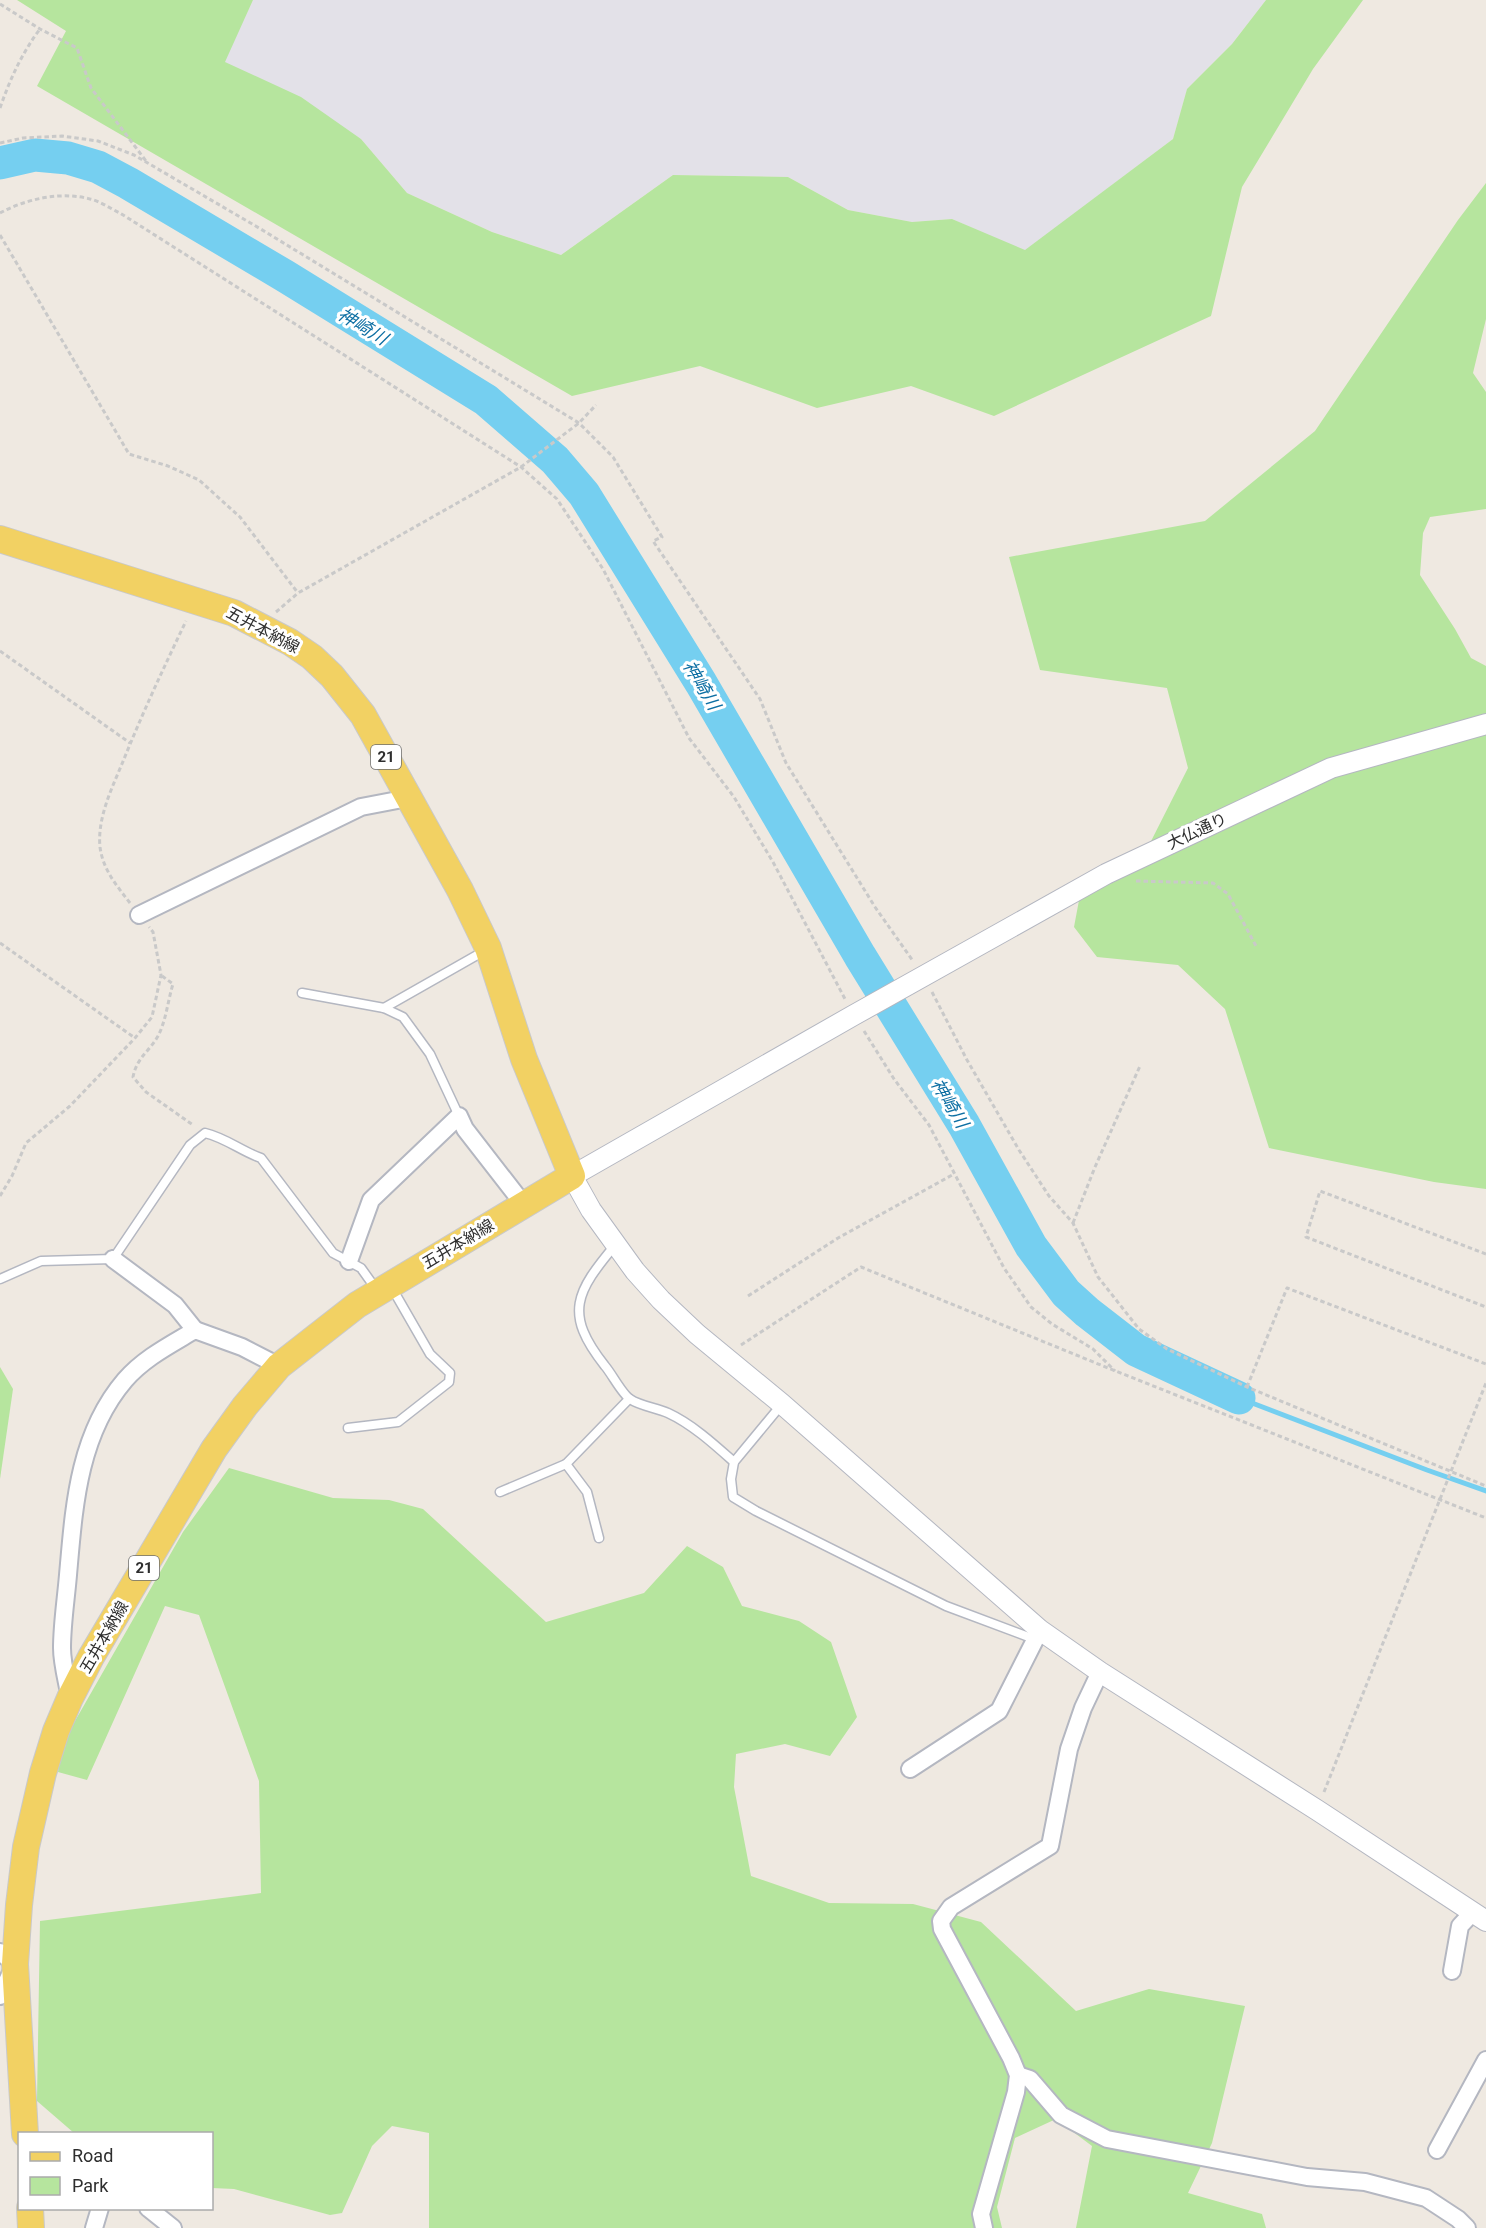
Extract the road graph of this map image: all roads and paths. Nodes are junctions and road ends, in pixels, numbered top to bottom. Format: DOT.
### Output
graph roads {
  1 [pos="0,4"];
  2 [pos="40,29"];
  3 [pos="0,108"];
  4 [pos="0,143"];
  5 [pos="148,163"];
  6 [pos="0,213"];
  7 [pos="0,235"];
  8 [pos="597,405"];
  9 [pos="579,423"];
  10 [pos="521,467"];
  11 [pos="0,539"];
  12 [pos="298,593"];
  13 [pos="197,600"];
  14 [pos="263,628"];
  15 [pos="0,651"];
  16 [pos="1486,724"];
  17 [pos="130,743"];
  18 [pos="408,798"];
  19 [pos="1106,874"];
  20 [pos="139,915"];
  21 [pos="0,943"];
  22 [pos="1256,946"];
  23 [pos="488,948"];
  24 [pos="162,975"];
  25 [pos="923,975"];
  26 [pos="302,993"];
  27 [pos="384,1008"];
  28 [pos="854,1015"];
  29 [pos="135,1038"];
  30 [pos="1140,1066"];
  31 [pos="459,1116"];
  32 [pos="205,1133"];
  33 [pos="954,1174"];
  34 [pos="572,1176"];
  35 [pos="0,1196"];
  36 [pos="524,1205"];
  37 [pos="1073,1223"];
  38 [pos="616,1243"];
  39 [pos="1486,1254"];
  40 [pos="113,1259"];
  41 [pos="349,1261"];
  42 [pos="0,1279"];
  43 [pos="384,1289"];
  44 [pos="748,1296"];
  45 [pos="1486,1307"];
  46 [pos="195,1330"];
  47 [pos="723,1356"];
  48 [pos="1486,1364"];
  49 [pos="279,1366"];
  50 [pos="1115,1371"];
  51 [pos="1486,1383"];
  52 [pos="1247,1388"];
  53 [pos="629,1399"];
  54 [pos="782,1404"];
  55 [pos="348,1428"];
  56 [pos="734,1462"];
  57 [pos="566,1464"];
  58 [pos="1450,1472"];
  59 [pos="1486,1486"];
  60 [pos="500,1492"];
  61 [pos="1439,1500"];
  62 [pos="1486,1518"];
  63 [pos="599,1538"];
  64 [pos="1037,1634"];
  65 [pos="1100,1672"];
  66 [pos="70,1698"];
  67 [pos="910,1769"];
  68 [pos="1317,1810"];
  69 [pos="1480,1917"];
  70 [pos="7,1958"];
  71 [pos="1452,1971"];
  72 [pos="0,1996"];
  73 [pos="1486,2060"];
  74 [pos="1018,2075"];
  75 [pos="25,2132"];
  76 [pos="1437,2150"];
  77 [pos="30,2210"];
  78 [pos="99,2210"];
  79 [pos="150,2210"];
  80 [pos="31,2228"];
  81 [pos="94,2228"];
  82 [pos="173,2228"];
  83 [pos="984,2228"];
  84 [pos="1467,2228"];
  1 -- 2 [label="path"];
  2 -- 3 [label="path"];
  2 -- 5 [label="path"];
  4 -- 5 [label="path"];
  5 -- 9 [label="path"];
  6 -- 10 [label="path"];
  7 -- 12 [label="path"];
  8 -- 9 [label="path"];
  9 -- 10 [label="path"];
  9 -- 25 [label="path"];
  10 -- 12 [label="path"];
  10 -- 28 [label="path"];
  11 -- 13 [label="main road, 五井本納線 / 21"];
  12 -- 14 [label="path"];
  13 -- 14 [label="main road, 五井本納線 / 21"];
  13 -- 17 [label="path"];
  14 -- 18 [label="main road, 五井本納線 / 21"];
  15 -- 17 [label="path"];
  16 -- 19 [label="street, 大仏通り"];
  17 -- 20 [label="path"];
  18 -- 20 [label="street"];
  18 -- 23 [label="main road, 五井本納線 / 21"];
  19 -- 22 [label="path"];
  19 -- 25 [label="street, 大仏通り"];
  20 -- 24 [label="path"];
  21 -- 29 [label="path"];
  23 -- 27 [label="lane"];
  23 -- 34 [label="main road, 五井本納線 / 21"];
  24 -- 29 [label="path"];
  24 -- 32 [label="path"];
  25 -- 28 [label="street, 大仏通り"];
  25 -- 37 [label="path"];
  26 -- 27 [label="lane"];
  27 -- 31 [label="lane"];
  28 -- 33 [label="path"];
  28 -- 34 [label="street, 大仏通り"];
  29 -- 35 [label="path"];
  30 -- 37 [label="path"];
  31 -- 36 [label="street"];
  31 -- 41 [label="street"];
  32 -- 40 [label="lane"];
  32 -- 41 [label="lane"];
  33 -- 44 [label="path"];
  33 -- 50 [label="path"];
  34 -- 36 [label="main road, 五井本納線 / 21"];
  34 -- 38 [label="street"];
  36 -- 43 [label="main road, 五井本納線 / 21"];
  37 -- 52 [label="path"];
  38 -- 47 [label="street"];
  38 -- 53 [label="lane"];
  39 -- 45 [label="path"];
  40 -- 42 [label="lane"];
  40 -- 46 [label="street"];
  41 -- 43 [label="lane"];
  43 -- 49 [label="main road, 五井本納線 / 21"];
  43 -- 55 [label="lane"];
  46 -- 49 [label="street"];
  46 -- 66 [label="street"];
  47 -- 50 [label="path"];
  47 -- 54 [label="street"];
  48 -- 52 [label="path"];
  49 -- 66 [label="main road, 五井本納線 / 21"];
  50 -- 61 [label="path"];
  51 -- 58 [label="path"];
  52 -- 58 [label="path"];
  53 -- 56 [label="lane"];
  53 -- 57 [label="lane"];
  54 -- 56 [label="lane"];
  54 -- 64 [label="street"];
  56 -- 64 [label="lane"];
  57 -- 60 [label="lane"];
  57 -- 63 [label="lane"];
  58 -- 59 [label="path"];
  58 -- 61 [label="path"];
  61 -- 62 [label="path"];
  61 -- 68 [label="path"];
  64 -- 65 [label="street"];
  64 -- 67 [label="street"];
  65 -- 68 [label="street"];
  65 -- 74 [label="street"];
  66 -- 70 [label="main road, 五井本納線 / 21"];
  68 -- 69 [label="street"];
  69 -- 71 [label="street"];
  70 -- 72 [label="street"];
  70 -- 75 [label="main road, 五井本納線 / 21"];
  73 -- 76 [label="street"];
  74 -- 83 [label="street"];
  74 -- 84 [label="street"];
  77 -- 80 [label="main road"];
  78 -- 81 [label="street"];
  79 -- 82 [label="street"];
}
